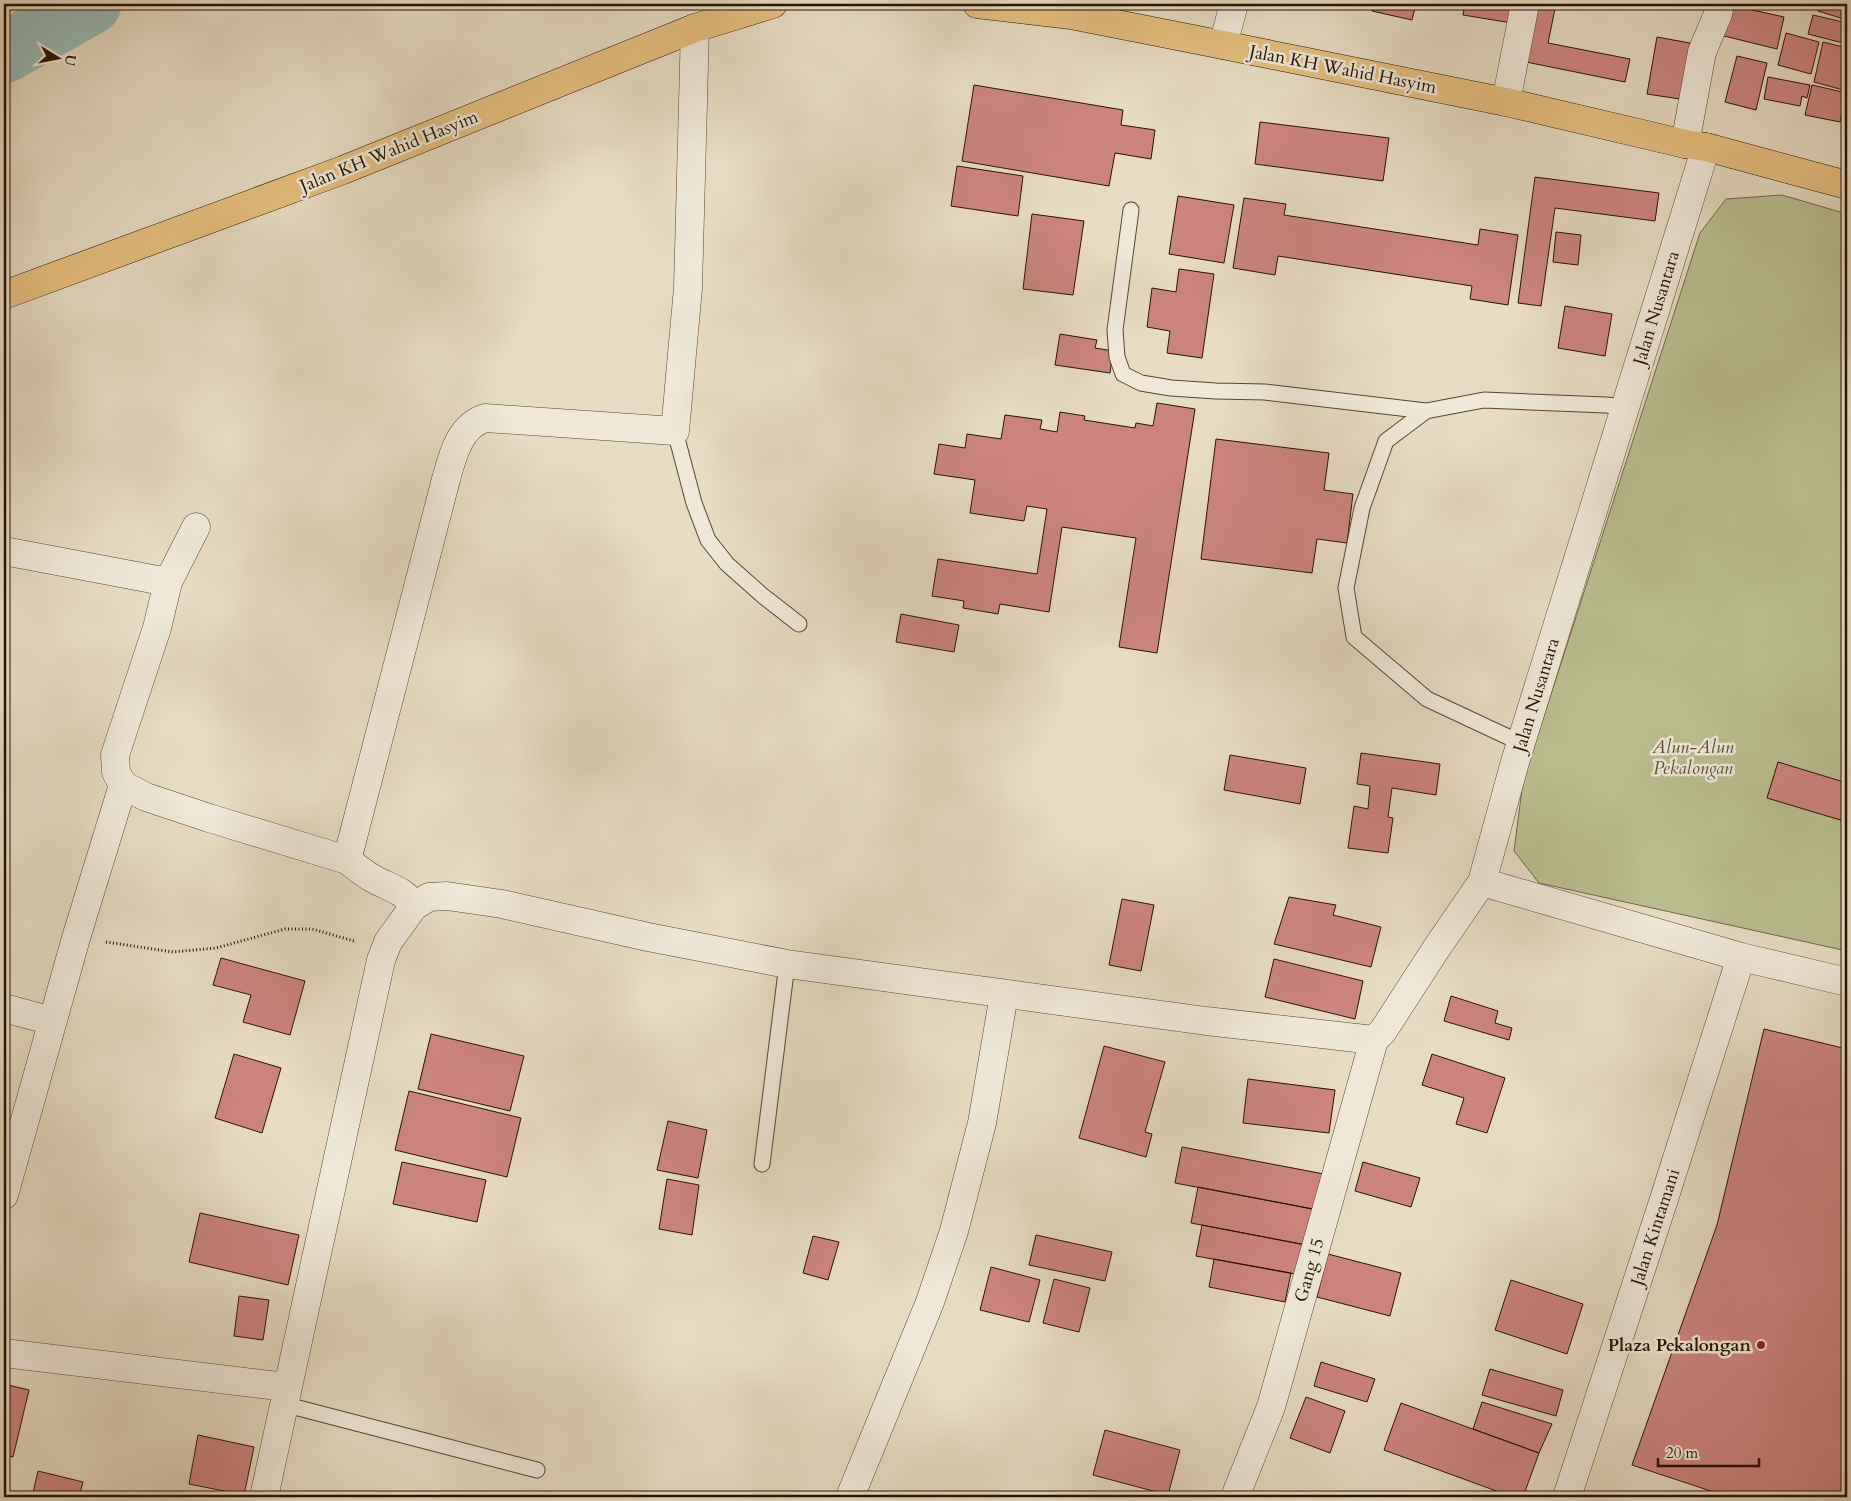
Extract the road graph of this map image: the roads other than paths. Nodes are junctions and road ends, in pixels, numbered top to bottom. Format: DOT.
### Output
graph roads {
  1 [pos="773,4"];
  2 [pos="977,4"];
  3 [pos="1234,4"];
  4 [pos="1525,4"];
  5 [pos="1720,4"];
  6 [pos="695,28"];
  7 [pos="1223,45"];
  8 [pos="1506,102"];
  9 [pos="1695,146"];
  10 [pos="1847,185"];
  11 [pos="1131,210"];
  12 [pos="4,295"];
  13 [pos="1625,407"];
  14 [pos="1426,411"];
  15 [pos="675,431"];
  16 [pos="196,527"];
  17 [pos="4,551"];
  18 [pos="168,582"];
  19 [pos="799,624"];
  20 [pos="1521,743"];
  21 [pos="123,785"];
  22 [pos="347,860"];
  23 [pos="1482,882"];
  24 [pos="414,906"];
  25 [pos="1740,957"];
  26 [pos="787,964"];
  27 [pos="1847,982"];
  28 [pos="1004,995"];
  29 [pos="4,1008"];
  30 [pos="52,1021"];
  31 [pos="1374,1040"];
  32 [pos="762,1164"];
  33 [pos="4,1195"];
  34 [pos="4,1353"];
  35 [pos="285,1396"];
  36 [pos="538,1470"];
  37 [pos="264,1497"];
  38 [pos="850,1497"];
  39 [pos="1235,1497"];
  40 [pos="1567,1497"];
  1 -- 6 [label="main road, Jalan KH Wahid Hasyim"];
  2 -- 7 [label="main road, Jalan KH Wahid Hasyim"];
  3 -- 7 [label="street"];
  4 -- 8 [label="street"];
  5 -- 9 [label="street, Jalan Nusantara"];
  6 -- 12 [label="main road, Jalan KH Wahid Hasyim"];
  6 -- 15 [label="street"];
  7 -- 8 [label="main road, Jalan KH Wahid Hasyim"];
  8 -- 9 [label="main road, Jalan KH Wahid Hasyim"];
  9 -- 10 [label="main road, Jalan KH Wahid Hasyim"];
  9 -- 13 [label="street, Jalan Nusantara"];
  11 -- 14 [label="lane"];
  13 -- 14 [label="lane"];
  13 -- 20 [label="street, Jalan Nusantara"];
  14 -- 20 [label="lane"];
  15 -- 19 [label="lane"];
  15 -- 22 [label="street"];
  16 -- 18 [label="street"];
  17 -- 18 [label="street"];
  18 -- 21 [label="street"];
  20 -- 23 [label="street, Jalan Nusantara"];
  21 -- 22 [label="street"];
  21 -- 30 [label="street"];
  22 -- 24 [label="street"];
  23 -- 25 [label="street"];
  23 -- 31 [label="street, Jalan Nusantara"];
  24 -- 26 [label="street"];
  24 -- 35 [label="street"];
  25 -- 27 [label="street"];
  25 -- 40 [label="street, Jalan Kintamani"];
  26 -- 28 [label="street"];
  26 -- 32 [label="lane"];
  28 -- 31 [label="street"];
  28 -- 38 [label="street"];
  29 -- 30 [label="street"];
  30 -- 33 [label="street"];
  31 -- 39 [label="street, Gang 15"];
  34 -- 35 [label="street"];
  35 -- 36 [label="lane"];
  35 -- 37 [label="street"];
}
